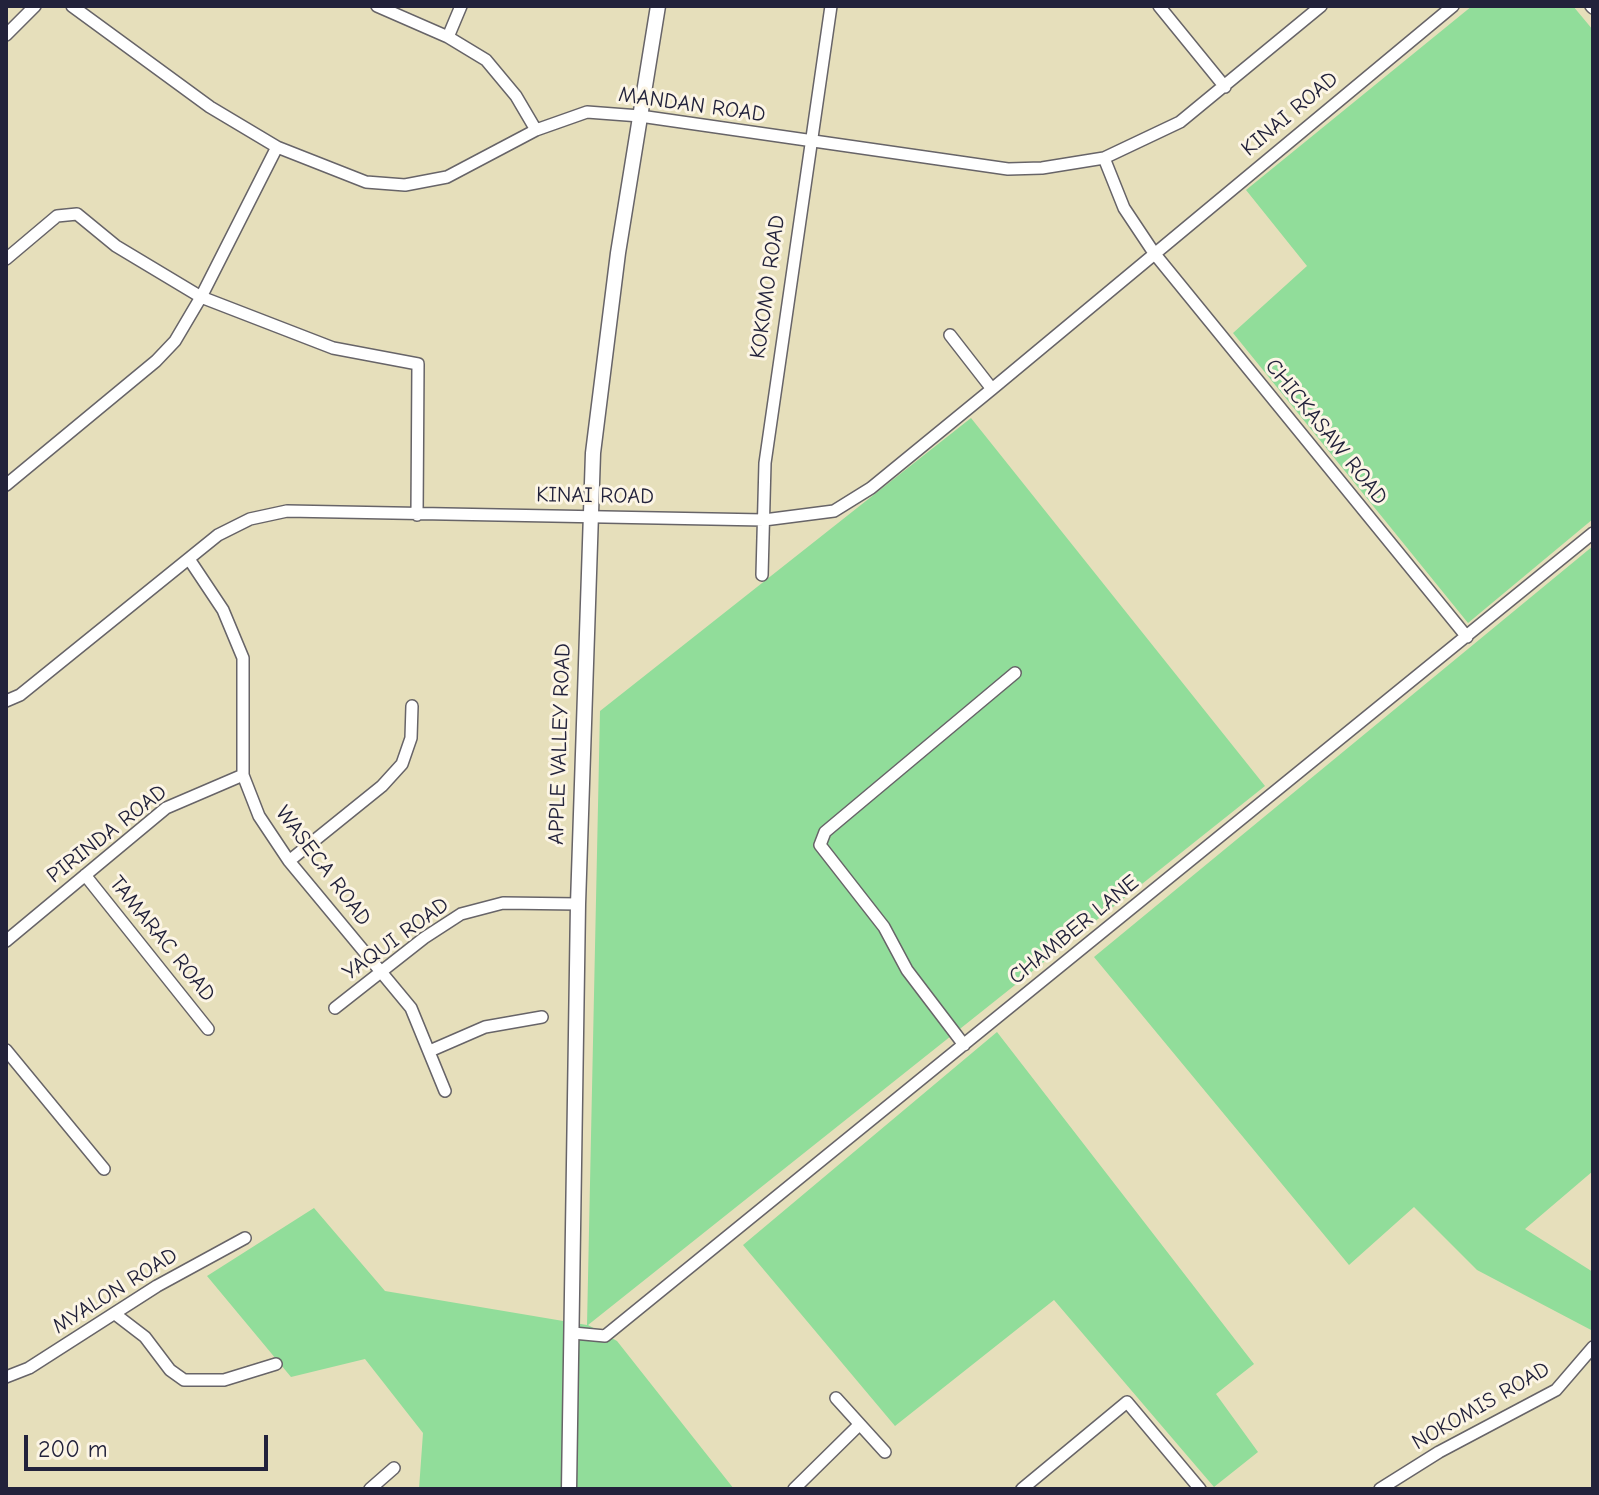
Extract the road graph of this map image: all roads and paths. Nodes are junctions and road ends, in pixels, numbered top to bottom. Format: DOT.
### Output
graph roads {
  1 [pos="35,6"];
  2 [pos="72,6"];
  3 [pos="377,6"];
  4 [pos="461,6"];
  5 [pos="658,6"];
  6 [pos="831,6"];
  7 [pos="1159,6"];
  8 [pos="1321,6"];
  9 [pos="1453,6"];
  10 [pos="6,35"];
  11 [pos="448,37"];
  12 [pos="1225,87"];
  13 [pos="640,116"];
  14 [pos="536,130"];
  15 [pos="809,143"];
  16 [pos="277,147"];
  17 [pos="1104,158"];
  18 [pos="1154,253"];
  19 [pos="6,259"];
  20 [pos="201,297"];
  21 [pos="950,335"];
  22 [pos="992,389"];
  23 [pos="6,485"];
  24 [pos="417,515"];
  25 [pos="589,515"];
  26 [pos="764,520"];
  27 [pos="1593,533"];
  28 [pos="189,559"];
  29 [pos="762,575"];
  30 [pos="1467,637"];
  31 [pos="1015,673"];
  32 [pos="6,701"];
  33 [pos="412,706"];
  34 [pos="243,775"];
  35 [pos="289,861"];
  36 [pos="85,875"];
  37 [pos="578,904"];
  38 [pos="6,941"];
  39 [pos="380,973"];
  40 [pos="335,1008"];
  41 [pos="542,1017"];
  42 [pos="208,1029"];
  43 [pos="964,1045"];
  44 [pos="6,1050"];
  45 [pos="432,1050"];
  46 [pos="445,1091"];
  47 [pos="104,1169"];
  48 [pos="245,1238"];
  49 [pos="115,1314"];
  50 [pos="573,1333"];
  51 [pos="1593,1347"];
  52 [pos="276,1364"];
  53 [pos="6,1377"];
  54 [pos="836,1398"];
  55 [pos="859,1425"];
  56 [pos="885,1452"];
  57 [pos="394,1468"];
  58 [pos="370,1489"];
  59 [pos="569,1489"];
  60 [pos="794,1489"];
  61 [pos="1022,1489"];
  62 [pos="1200,1489"];
  63 [pos="1380,1489"];
  1 -- 10 [label="street"];
  2 -- 16 [label="street, MANDAN ROAD"];
  3 -- 11 [label="street"];
  4 -- 11 [label="street"];
  5 -- 13 [label="main road, APPLE VALLEY ROAD"];
  6 -- 15 [label="street, KOKOMO ROAD"];
  7 -- 12 [label="street"];
  8 -- 12 [label="street, MANDAN ROAD"];
  9 -- 18 [label="street, KINAI ROAD"];
  11 -- 14 [label="street"];
  12 -- 17 [label="street, MANDAN ROAD"];
  13 -- 14 [label="street, MANDAN ROAD"];
  13 -- 15 [label="street, MANDAN ROAD"];
  13 -- 25 [label="main road, APPLE VALLEY ROAD"];
  14 -- 16 [label="street, MANDAN ROAD"];
  15 -- 17 [label="street, MANDAN ROAD"];
  15 -- 26 [label="street, KOKOMO ROAD"];
  16 -- 20 [label="street"];
  17 -- 18 [label="street"];
  18 -- 22 [label="street, KINAI ROAD"];
  18 -- 30 [label="street, CHICKASAW ROAD"];
  19 -- 20 [label="street"];
  20 -- 23 [label="street"];
  20 -- 24 [label="street"];
  21 -- 22 [label="street"];
  22 -- 26 [label="street, KINAI ROAD"];
  24 -- 25 [label="street, KINAI ROAD"];
  24 -- 28 [label="street, KINAI ROAD"];
  25 -- 26 [label="street, KINAI ROAD"];
  25 -- 37 [label="main road, APPLE VALLEY ROAD"];
  26 -- 29 [label="street, KOKOMO ROAD"];
  27 -- 30 [label="street, CHAMBER LANE"];
  28 -- 32 [label="street, KINAI ROAD"];
  28 -- 34 [label="street, WASECA ROAD"];
  30 -- 43 [label="street, CHAMBER LANE"];
  31 -- 43 [label="street"];
  33 -- 35 [label="street"];
  34 -- 35 [label="street, WASECA ROAD"];
  34 -- 36 [label="street, PIRINDA ROAD"];
  35 -- 39 [label="street, WASECA ROAD"];
  36 -- 38 [label="street, PIRINDA ROAD"];
  36 -- 42 [label="street, TAMARAC ROAD"];
  37 -- 39 [label="street, YAQUI ROAD"];
  37 -- 50 [label="main road, APPLE VALLEY ROAD"];
  39 -- 40 [label="street, YAQUI ROAD"];
  39 -- 45 [label="street, WASECA ROAD"];
  41 -- 45 [label="street"];
  43 -- 50 [label="street, CHAMBER LANE"];
  44 -- 47 [label="street"];
  45 -- 46 [label="street, WASECA ROAD"];
  48 -- 49 [label="street, MYALON ROAD"];
  49 -- 52 [label="street"];
  49 -- 53 [label="street, MYALON ROAD"];
  50 -- 59 [label="main road, APPLE VALLEY ROAD"];
  51 -- 63 [label="street, NOKOMIS ROAD"];
  54 -- 55 [label="street"];
  55 -- 56 [label="street"];
  55 -- 60 [label="street"];
  57 -- 58 [label="street"];
  61 -- 62 [label="street"];
}
